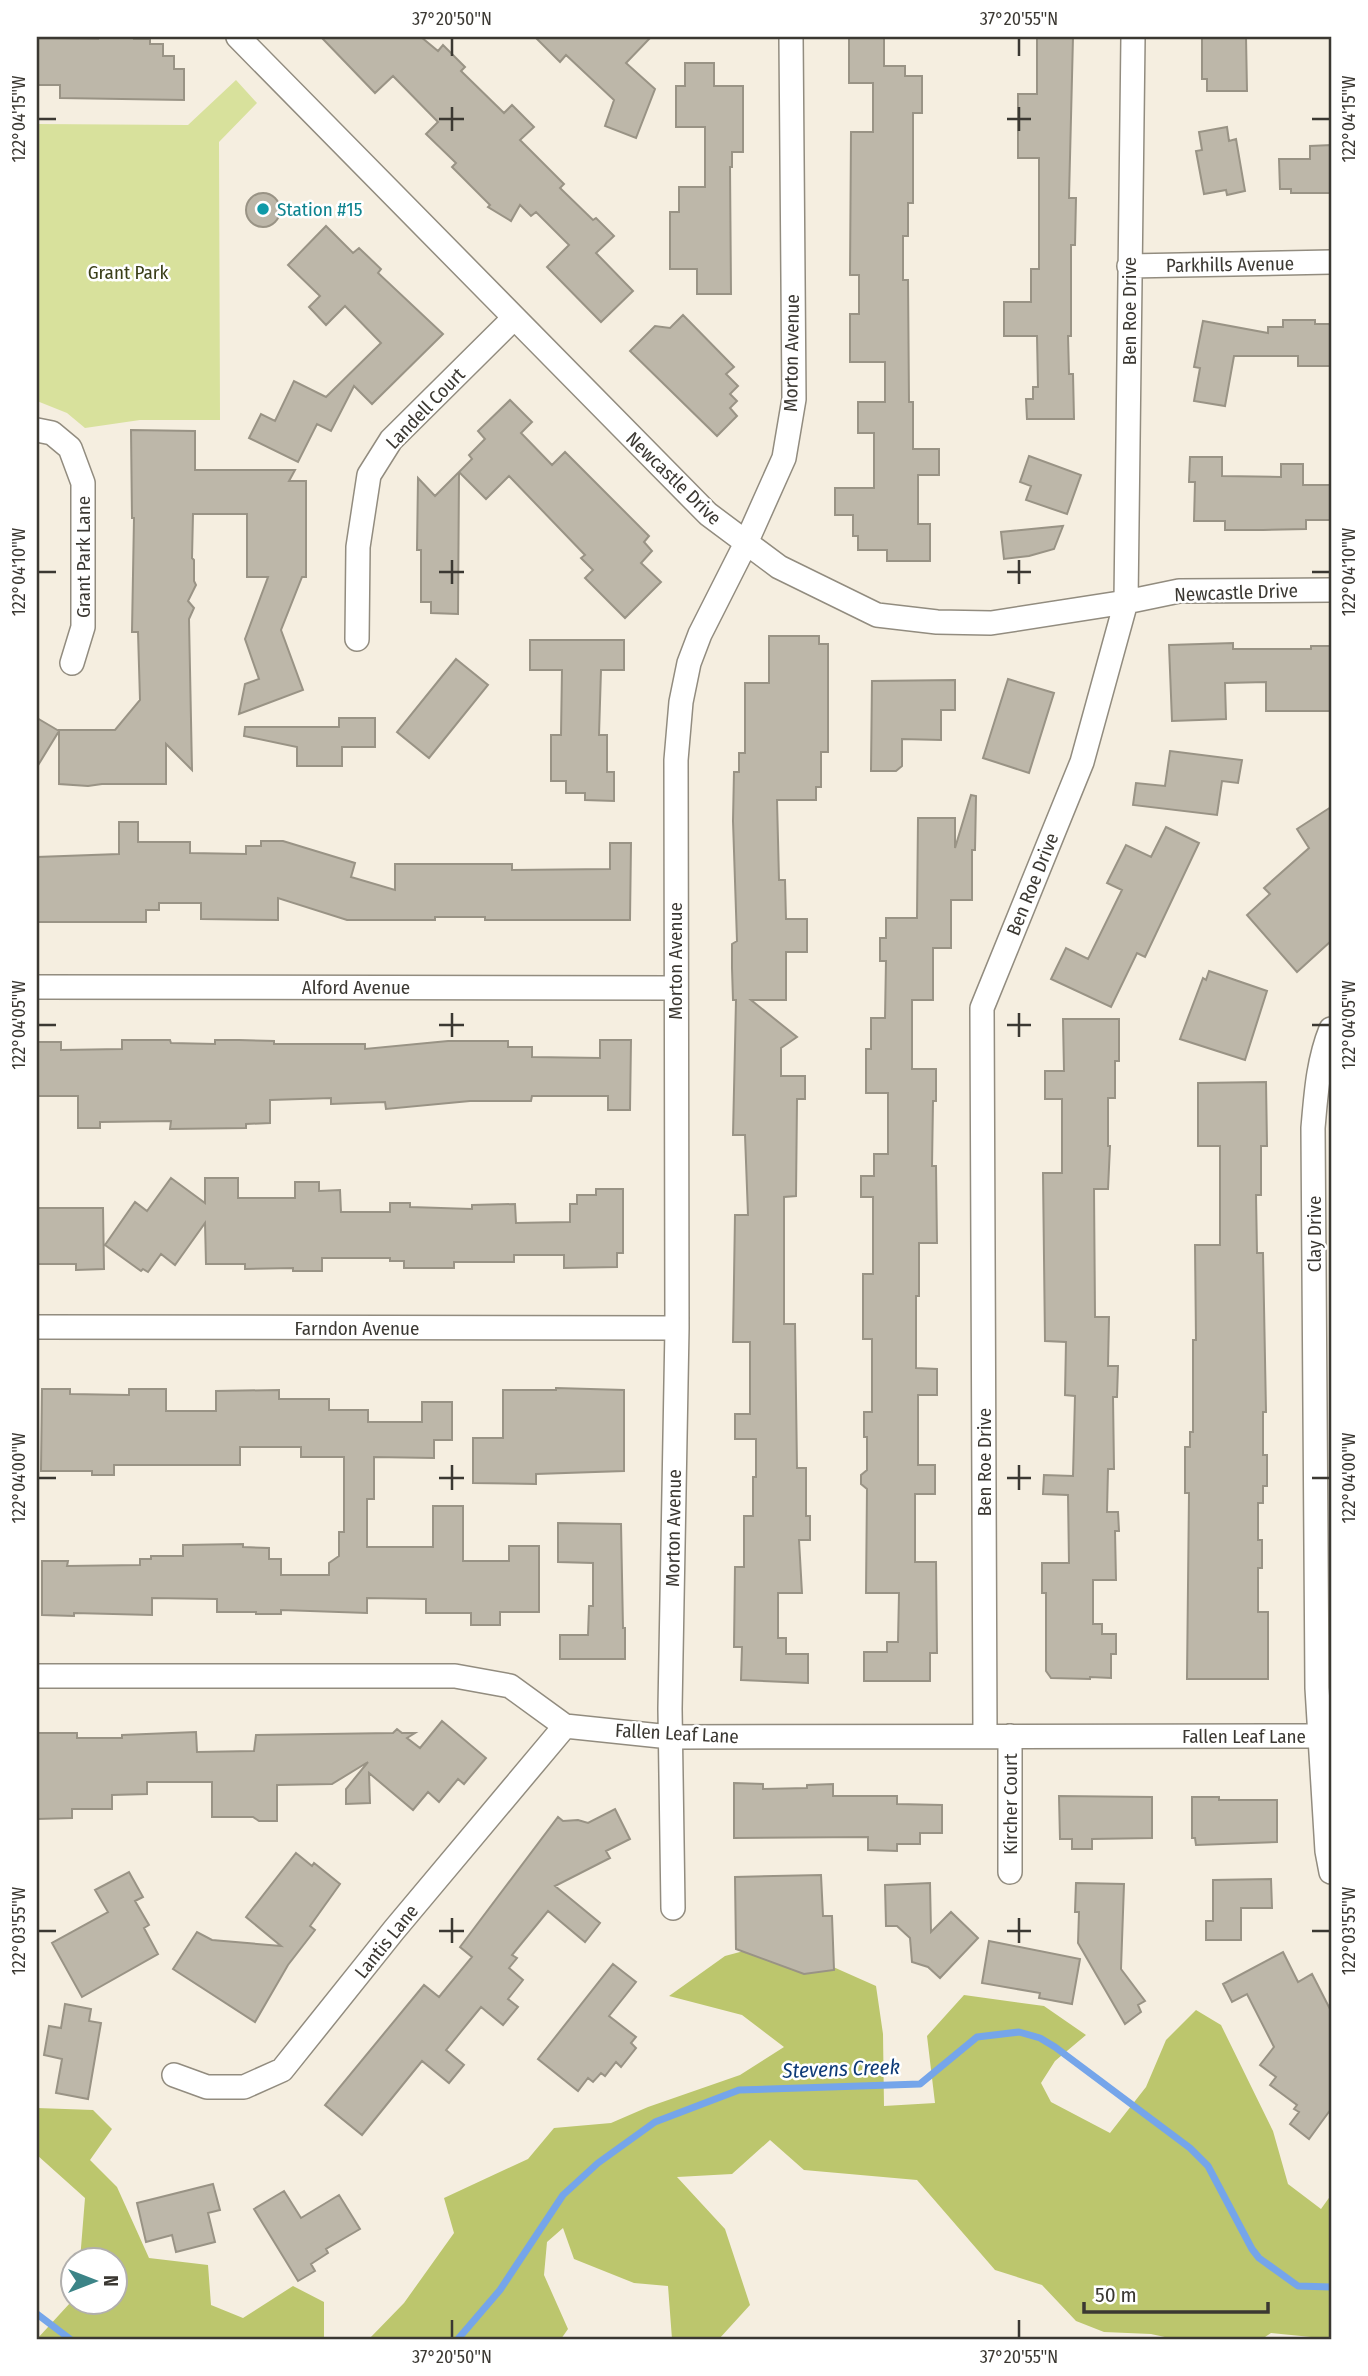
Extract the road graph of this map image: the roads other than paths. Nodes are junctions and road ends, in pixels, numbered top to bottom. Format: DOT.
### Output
graph roads {
  1 [pos="238,37"];
  2 [pos="791,37"];
  3 [pos="1133,37"];
  4 [pos="1331,262"];
  5 [pos="1129,266"];
  6 [pos="513,318"];
  7 [pos="37,430"];
  8 [pos="746,543"];
  9 [pos="1331,590"];
  10 [pos="1126,602"];
  11 [pos="357,639"];
  12 [pos="72,663"];
  13 [pos="37,987"];
  14 [pos="675,988"];
  15 [pos="1331,1030"];
  16 [pos="1323,1274"];
  17 [pos="37,1327"];
  18 [pos="677,1328"];
  19 [pos="37,1676"];
  20 [pos="565,1726"];
  21 [pos="985,1736"];
  22 [pos="1010,1736"];
  23 [pos="1325,1736"];
  24 [pos="670,1737"];
  25 [pos="1010,1872"];
  26 [pos="1331,1872"];
  27 [pos="673,1908"];
  28 [pos="174,2075"];
  1 -- 6 [label="street, Newcastle Drive"];
  2 -- 8 [label="street, Morton Avenue"];
  3 -- 5 [label="street, Ben Roe Drive"];
  4 -- 5 [label="street, Parkhills Avenue"];
  5 -- 10 [label="street, Ben Roe Drive"];
  6 -- 8 [label="street, Newcastle Drive"];
  6 -- 11 [label="street, Landell Court"];
  7 -- 12 [label="street, Grant Park Lane"];
  8 -- 10 [label="street, Newcastle Drive"];
  8 -- 14 [label="street, Morton Avenue"];
  9 -- 10 [label="street, Newcastle Drive"];
  10 -- 21 [label="street, Ben Roe Drive"];
  13 -- 14 [label="street, Alford Avenue"];
  14 -- 18 [label="street, Morton Avenue"];
  15 -- 16 [label="street, Clay Drive"];
  16 -- 23 [label="street, Clay Drive"];
  17 -- 18 [label="street, Farndon Avenue"];
  18 -- 24 [label="street, Morton Avenue"];
  19 -- 20 [label="street"];
  20 -- 24 [label="street, Fallen Leaf Lane"];
  20 -- 28 [label="street, Lantis Lane"];
  21 -- 22 [label="street, Fallen Leaf Lane"];
  21 -- 24 [label="street, Fallen Leaf Lane"];
  22 -- 23 [label="street, Fallen Leaf Lane"];
  22 -- 25 [label="street, Kircher Court"];
  23 -- 26 [label="street, Clay Drive"];
  24 -- 27 [label="street, Morton Avenue"];
}
